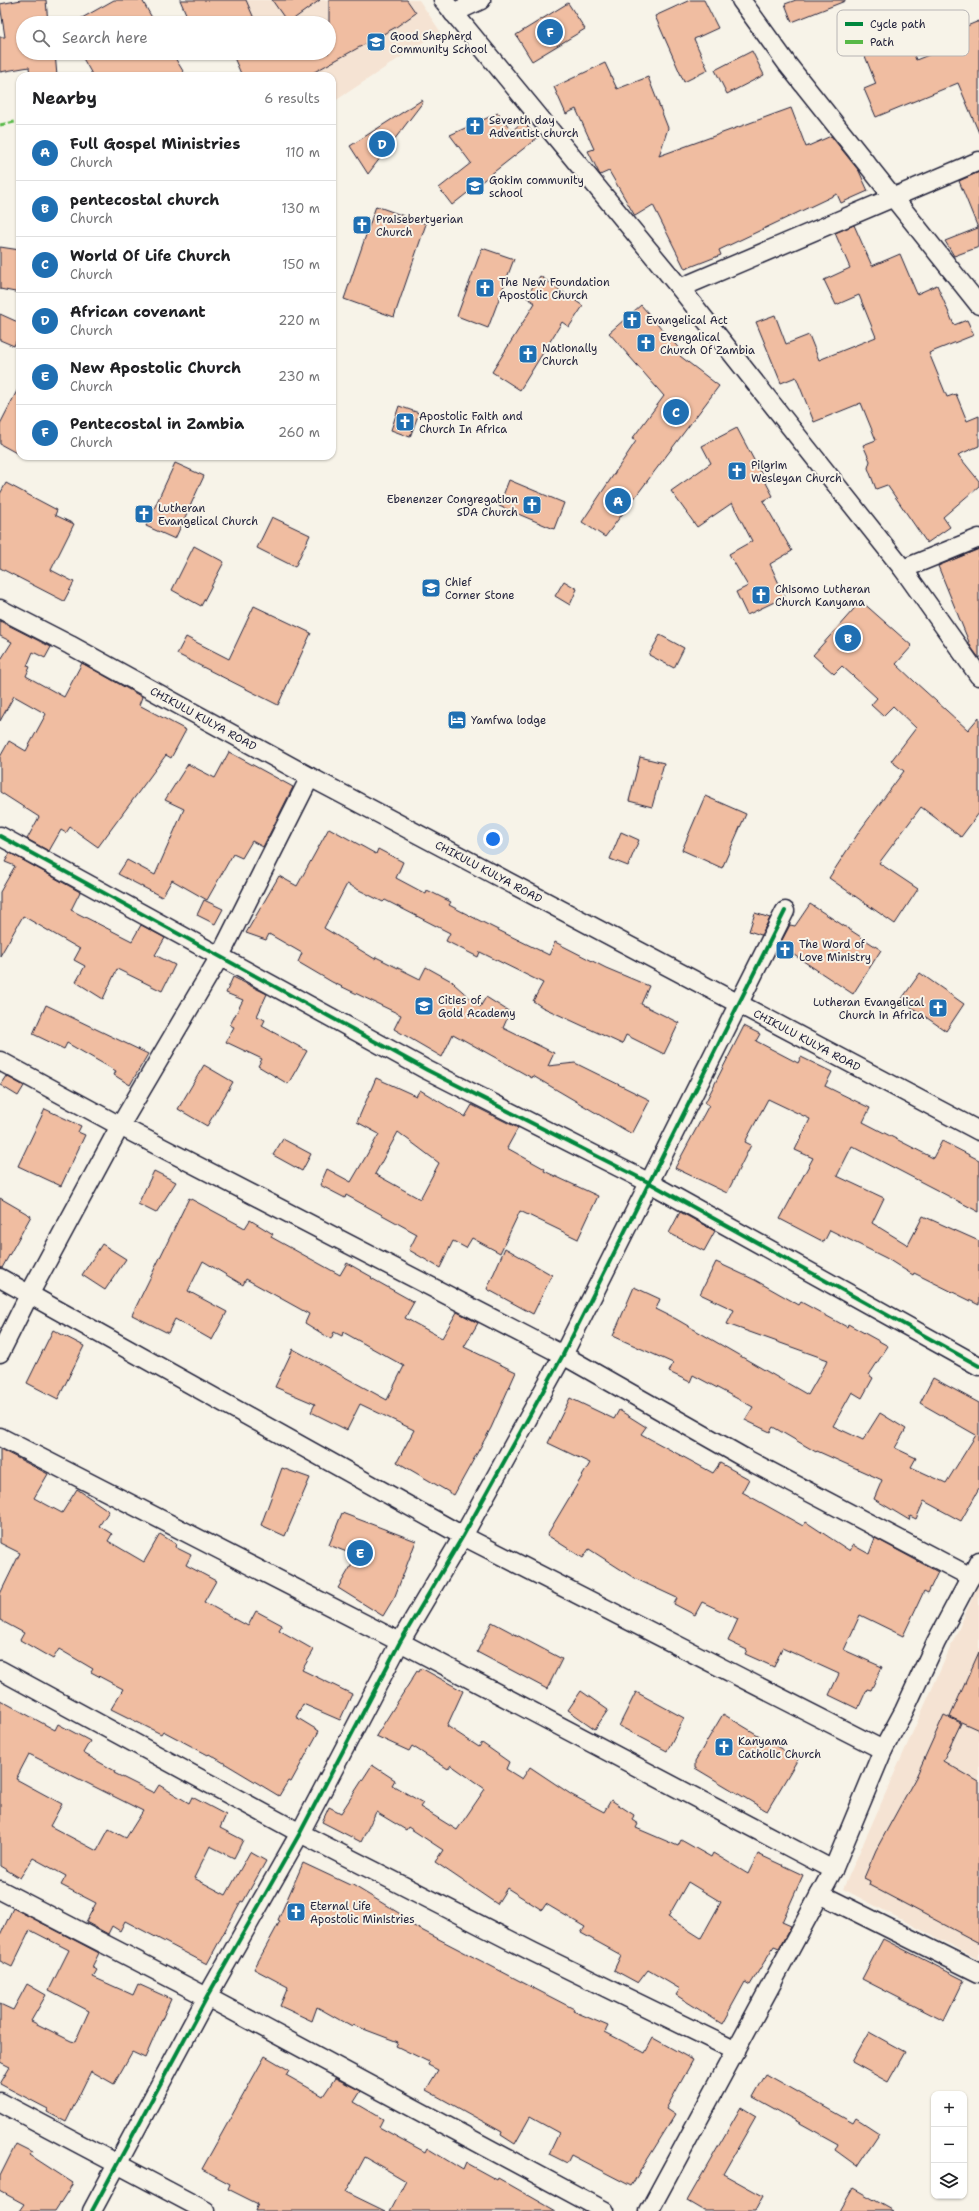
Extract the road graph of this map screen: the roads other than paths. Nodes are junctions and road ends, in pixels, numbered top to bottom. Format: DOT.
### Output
graph roads {
  1 [pos="481,0"];
  2 [pos="740,0"];
  3 [pos="448,7"];
  4 [pos="979,160"];
  5 [pos="894,197"];
  6 [pos="680,288"];
  7 [pos="979,305"];
  8 [pos="979,538"];
  9 [pos="903,569"];
  10 [pos="0,609"];
  11 [pos="979,676"];
  12 [pos="310,777"];
  13 [pos="0,836"];
  14 [pos="785,911"];
  15 [pos="220,956"];
  16 [pos="739,1003"];
  17 [pos="0,1061"];
  18 [pos="120,1126"];
  19 [pos="979,1131"];
  20 [pos="648,1182"];
  21 [pos="0,1278"];
  22 [pos="30,1293"];
  23 [pos="0,1353"];
  24 [pos="563,1355"];
  25 [pos="979,1366"];
  26 [pos="0,1437"];
  27 [pos="463,1536"];
  28 [pos="975,1569"];
  29 [pos="400,1642"];
  30 [pos="0,1670"];
  31 [pos="883,1750"];
  32 [pos="300,1833"];
  33 [pos="834,1870"];
  34 [pos="0,1890"];
  35 [pos="820,1894"];
  36 [pos="979,1973"];
  37 [pos="208,1997"];
  38 [pos="736,2051"];
  39 [pos="0,2102"];
  40 [pos="116,2164"];
  41 [pos="92,2211"];
  42 [pos="206,2211"];
  43 [pos="605,2211"];
  44 [pos="649,2211"];
  1 -- 3 [label="street"];
  2 -- 5 [label="street"];
  3 -- 6 [label="street"];
  4 -- 5 [label="street"];
  5 -- 6 [label="street"];
  5 -- 7 [label="street"];
  6 -- 9 [label="street"];
  8 -- 9 [label="street"];
  9 -- 11 [label="street"];
  10 -- 12 [label="street, CHIKULU KULYA ROAD"];
  12 -- 15 [label="street"];
  12 -- 16 [label="street, CHIKULU KULYA ROAD"];
  13 -- 15 [label="street"];
  14 -- 16 [label="street"];
  15 -- 18 [label="street"];
  15 -- 20 [label="street"];
  16 -- 19 [label="street, CHIKULU KULYA ROAD"];
  16 -- 20 [label="street"];
  17 -- 18 [label="street"];
  18 -- 22 [label="street"];
  18 -- 24 [label="street"];
  20 -- 24 [label="street"];
  20 -- 25 [label="street"];
  21 -- 22 [label="street"];
  22 -- 23 [label="street"];
  22 -- 27 [label="street"];
  24 -- 27 [label="street"];
  24 -- 28 [label="street"];
  26 -- 29 [label="street"];
  27 -- 29 [label="street"];
  27 -- 31 [label="street"];
  28 -- 31 [label="street"];
  29 -- 32 [label="street"];
  29 -- 33 [label="street"];
  30 -- 32 [label="street"];
  31 -- 33 [label="street"];
  32 -- 37 [label="street"];
  32 -- 38 [label="street"];
  33 -- 35 [label="street"];
  34 -- 37 [label="street"];
  35 -- 36 [label="street"];
  35 -- 38 [label="street"];
  37 -- 40 [label="street"];
  37 -- 43 [label="street"];
  38 -- 44 [label="street"];
  39 -- 40 [label="street"];
  40 -- 41 [label="street"];
  40 -- 42 [label="street"];
}
